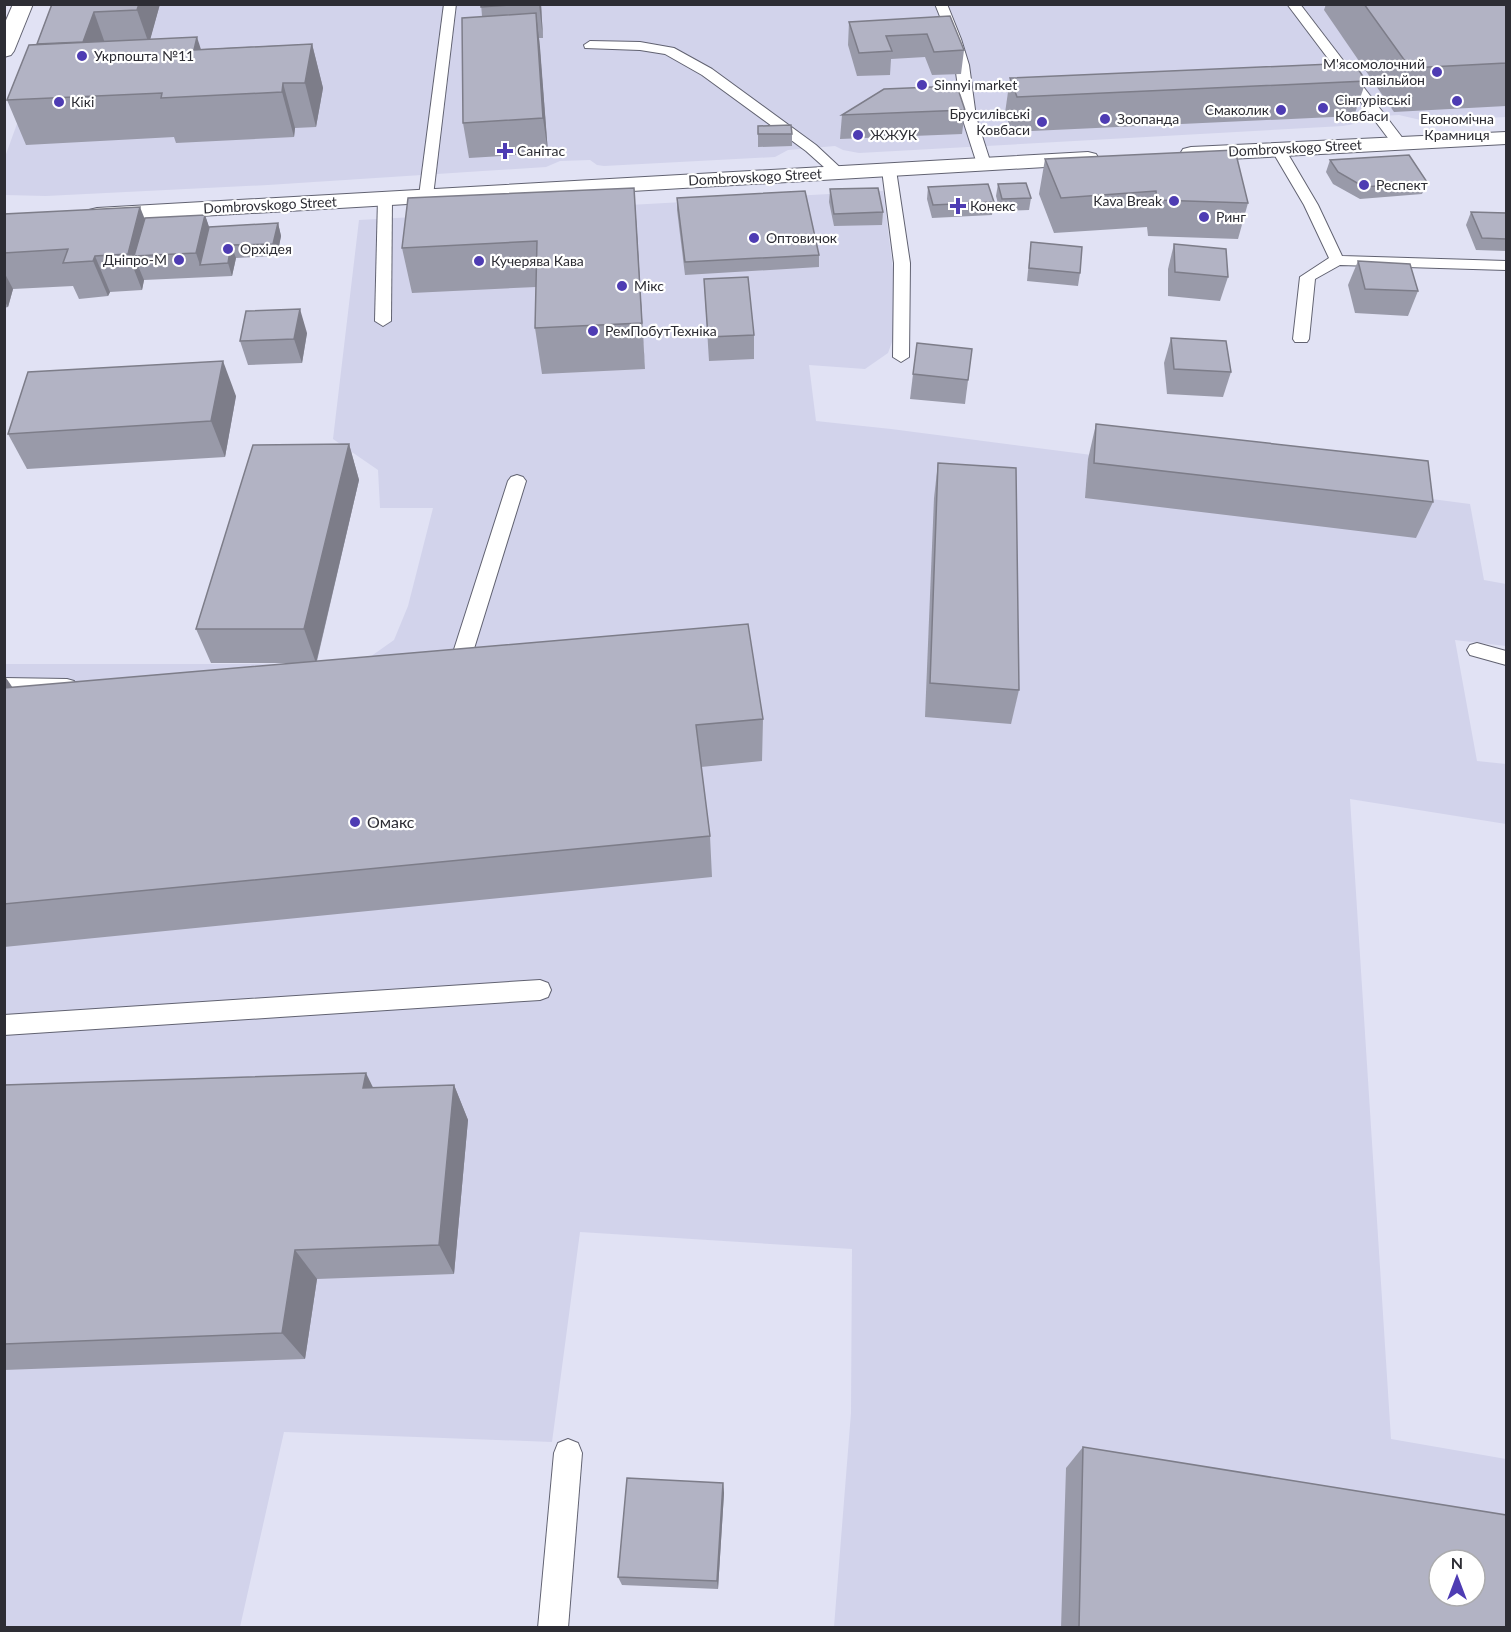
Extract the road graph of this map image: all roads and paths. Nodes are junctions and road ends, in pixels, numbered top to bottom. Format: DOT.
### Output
graph roads {
  1 [pos="22,4"];
  2 [pos="450,4"];
  3 [pos="941,4"];
  4 [pos="1293,4"];
  5 [pos="8,31"];
  6 [pos="590,45"];
  7 [pos="4,51"];
  8 [pos="1506,138"];
  9 [pos="1399,143"];
  10 [pos="1278,149"];
  11 [pos="1172,154"];
  12 [pos="1113,158"];
  13 [pos="984,164"];
  14 [pos="889,170"];
  15 [pos="839,173"];
  16 [pos="426,196"];
  17 [pos="384,198"];
  18 [pos="79,216"];
  19 [pos="1337,260"];
  20 [pos="1506,266"];
  21 [pos="383,321"];
  22 [pos="1301,339"];
  23 [pos="901,357"];
  24 [pos="518,481"];
  25 [pos="1477,650"];
  26 [pos="1506,658"];
  27 [pos="436,672"];
  28 [pos="4,685"];
  29 [pos="87,686"];
  30 [pos="540,990"];
  31 [pos="4,1025"];
  32 [pos="568,1453"];
  33 [pos="553,1628"];
  1 -- 5 [label="main road"];
  2 -- 16 [label="lane"];
  3 -- 13 [label="lane"];
  4 -- 9 [label="lane"];
  5 -- 7 [label="main road"];
  6 -- 15 [label="lane"];
  8 -- 9 [label="main road, Dombrovskogo Street"];
  9 -- 10 [label="main road, Dombrovskogo Street"];
  10 -- 11 [label="main road, Dombrovskogo Street"];
  10 -- 19 [label="lane"];
  12 -- 13 [label="main road, Dombrovskogo Street"];
  13 -- 14 [label="main road, Dombrovskogo Street"];
  14 -- 15 [label="main road, Dombrovskogo Street"];
  14 -- 23 [label="lane"];
  15 -- 16 [label="main road, Dombrovskogo Street"];
  16 -- 17 [label="main road, Dombrovskogo Street"];
  17 -- 18 [label="main road, Dombrovskogo Street"];
  17 -- 21 [label="lane"];
  19 -- 20 [label="lane"];
  19 -- 22 [label="lane"];
  24 -- 27 [label="lane"];
  25 -- 26 [label="lane"];
  28 -- 29 [label="lane"];
  30 -- 31 [label="lane"];
  32 -- 33 [label="lane"];
}
